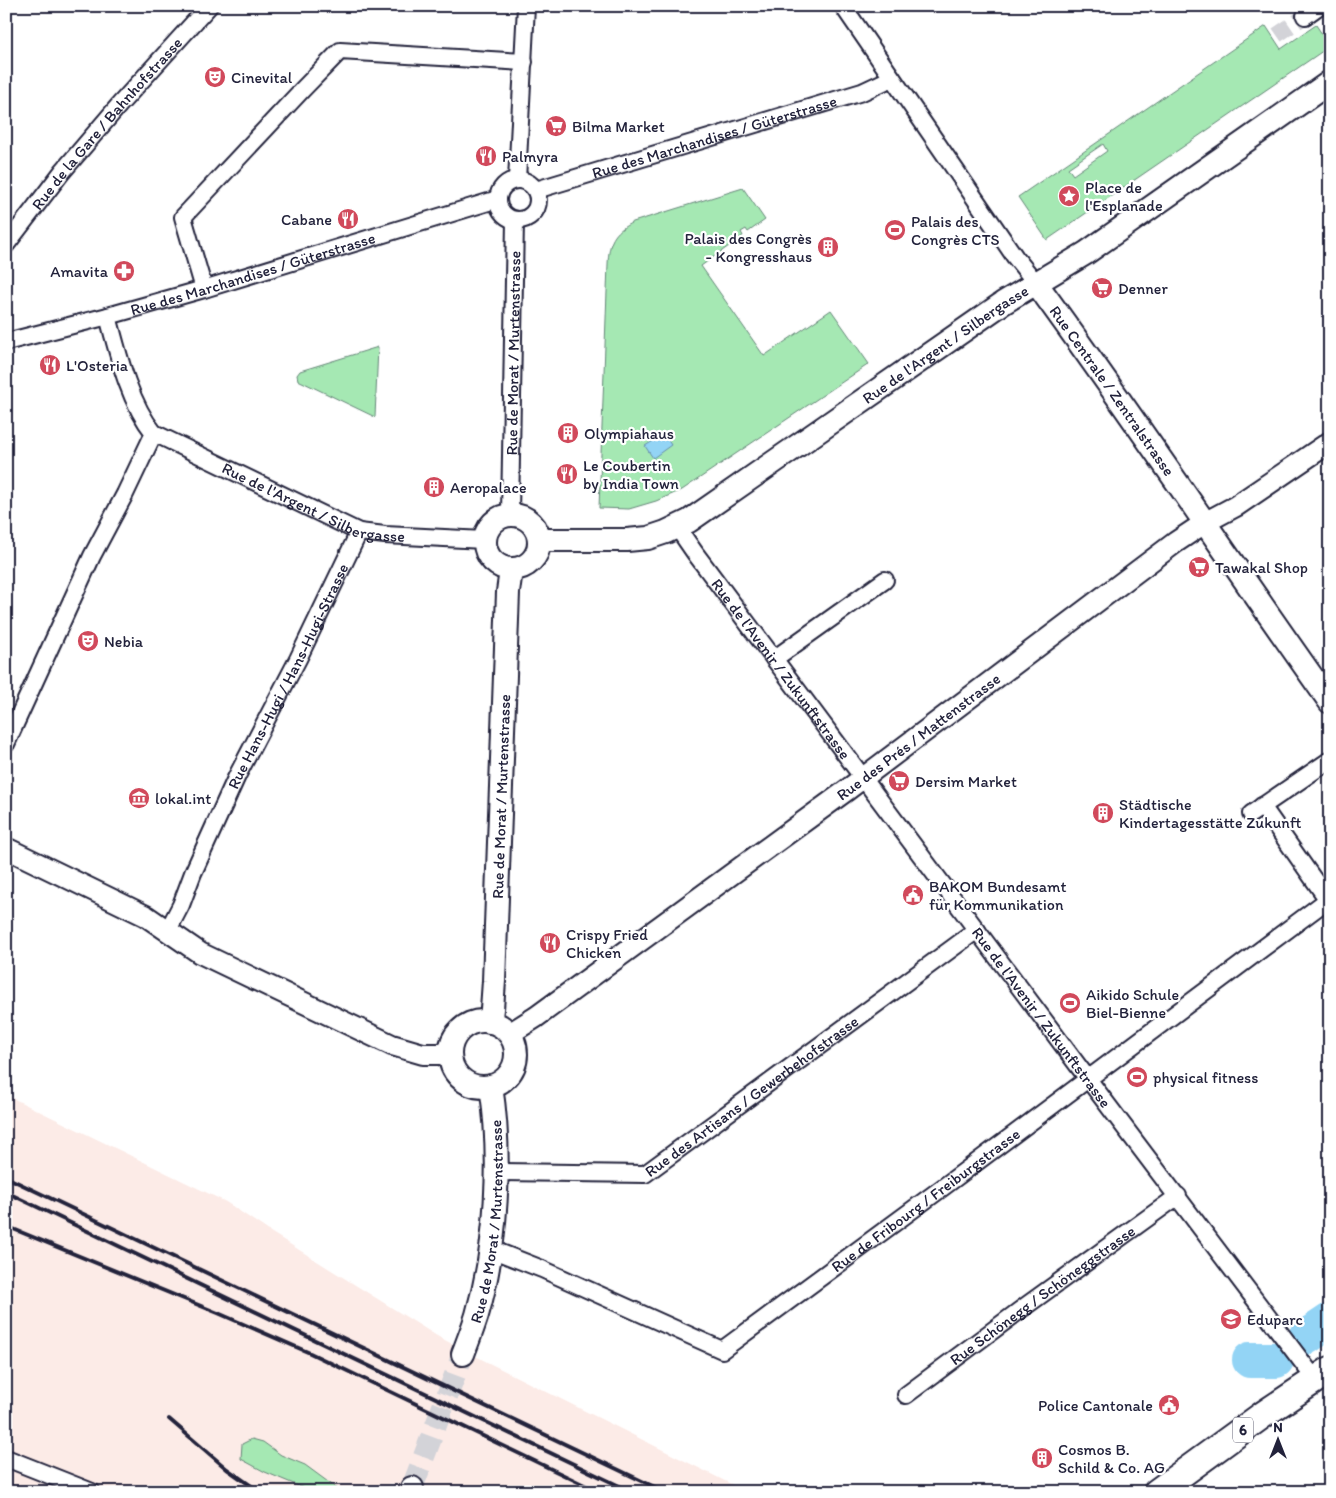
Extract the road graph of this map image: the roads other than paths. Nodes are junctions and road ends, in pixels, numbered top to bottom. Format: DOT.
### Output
graph roads {
  1 [pos="209,6"];
  2 [pos="526,6"];
  3 [pos="843,6"];
  4 [pos="1319,6"];
  5 [pos="1305,16"];
  6 [pos="524,62"];
  7 [pos="892,78"];
  8 [pos="1330,82"];
  9 [pos="517,180"];
  10 [pos="536,190"];
  11 [pos="498,199"];
  12 [pos="516,220"];
  13 [pos="6,245"];
  14 [pos="1036,283"];
  15 [pos="204,289"];
  16 [pos="108,316"];
  17 [pos="6,342"];
  18 [pos="154,433"];
  19 [pos="1330,442"];
  20 [pos="510,515"];
  21 [pos="1206,522"];
  22 [pos="678,527"];
  23 [pos="359,532"];
  24 [pos="484,540"];
  25 [pos="539,540"];
  26 [pos="511,570"];
  27 [pos="885,580"];
  28 [pos="774,659"];
  29 [pos="1330,702"];
  30 [pos="6,744"];
  31 [pos="1330,760"];
  32 [pos="864,778"];
  33 [pos="6,848"];
  34 [pos="1329,899"];
  35 [pos="168,930"];
  36 [pos="977,930"];
  37 [pos="490,1022"];
  38 [pos="509,1034"];
  39 [pos="450,1054"];
  40 [pos="1088,1079"];
  41 [pos="491,1086"];
  42 [pos="496,1172"];
  43 [pos="1178,1196"];
  44 [pos="491,1249"];
  45 [pos="463,1354"];
  46 [pos="1322,1374"];
  47 [pos="906,1395"];
  48 [pos="6,1458"];
  49 [pos="92,1492"];
  50 [pos="1157,1492"];
  1 -- 13 [label="street, Rue de la Gare / Bahnhofstrasse"];
  2 -- 6 [label="street"];
  3 -- 7 [label="street, Rue Centrale / Zentralstrasse"];
  4 -- 5 [label="street"];
  6 -- 9 [label="street"];
  6 -- 15 [label="street"];
  7 -- 10 [label="street, Rue des Marchandises / Güterstrasse"];
  7 -- 14 [label="street, Rue Centrale / Zentralstrasse"];
  8 -- 14 [label="main road, Rue de l'Argent / Silbergasse"];
  9 -- 10 [label="street"];
  9 -- 11 [label="street"];
  10 -- 12 [label="street"];
  11 -- 12 [label="street"];
  11 -- 15 [label="street, Rue des Marchandises / Güterstrasse"];
  12 -- 20 [label="street, Rue de Morat / Murtenstrasse"];
  14 -- 21 [label="main road, Rue Centrale / Zentralstrasse"];
  14 -- 22 [label="main road, Rue de l'Argent / Silbergasse"];
  15 -- 16 [label="street, Rue des Marchandises / Güterstrasse"];
  16 -- 17 [label="street, Rue des Marchandises / Güterstrasse"];
  16 -- 18 [label="street"];
  18 -- 23 [label="street, Rue de l'Argent / Silbergasse"];
  18 -- 30 [label="street"];
  19 -- 21 [label="street, Rue des Prés / Mattenstrasse"];
  20 -- 24 [label="main road"];
  20 -- 25 [label="main road"];
  21 -- 29 [label="main road, Rue Centrale / Zentralstrasse"];
  21 -- 32 [label="street, Rue des Prés / Mattenstrasse"];
  22 -- 25 [label="main road, Rue de l'Argent / Silbergasse"];
  22 -- 28 [label="street, Rue de l'Avenir / Zukunftstrasse"];
  23 -- 24 [label="street, Rue de l'Argent / Silbergasse"];
  23 -- 35 [label="street, Rue Hans-Hugi / Hans-Hugi-Strasse"];
  24 -- 26 [label="main road"];
  25 -- 26 [label="main road"];
  26 -- 37 [label="main road, Rue de Morat / Murtenstrasse"];
  27 -- 28 [label="street"];
  28 -- 32 [label="street, Rue de l'Avenir / Zukunftstrasse"];
  31 -- 34 [label="street"];
  32 -- 36 [label="street, Rue de l'Avenir / Zukunftstrasse"];
  32 -- 38 [label="street, Rue des Prés / Mattenstrasse"];
  33 -- 35 [label="street"];
  34 -- 40 [label="street, Rue de Fribourg / Freiburgstrasse"];
  35 -- 39 [label="street"];
  36 -- 40 [label="street, Rue de l'Avenir / Zukunftstrasse"];
  36 -- 42 [label="street, Rue des Artisans / Gewerbehofstrasse"];
  37 -- 38 [label="main road"];
  37 -- 39 [label="main road"];
  38 -- 41 [label="main road"];
  39 -- 41 [label="main road"];
  40 -- 43 [label="street, Rue de l'Avenir / Zukunftstrasse"];
  40 -- 44 [label="street, Rue de Fribourg / Freiburgstrasse"];
  41 -- 42 [label="main road, Rue de Morat / Murtenstrasse"];
  42 -- 44 [label="main road, Rue de Morat / Murtenstrasse"];
  43 -- 46 [label="street, Rue de l'Avenir / Zukunftstrasse"];
  43 -- 47 [label="street, Rue Schönegg / Schöneggstrasse"];
  44 -- 45 [label="main road, Rue de Morat / Murtenstrasse"];
  46 -- 50 [label="main road, 6"];
  48 -- 49 [label="street"];
}
